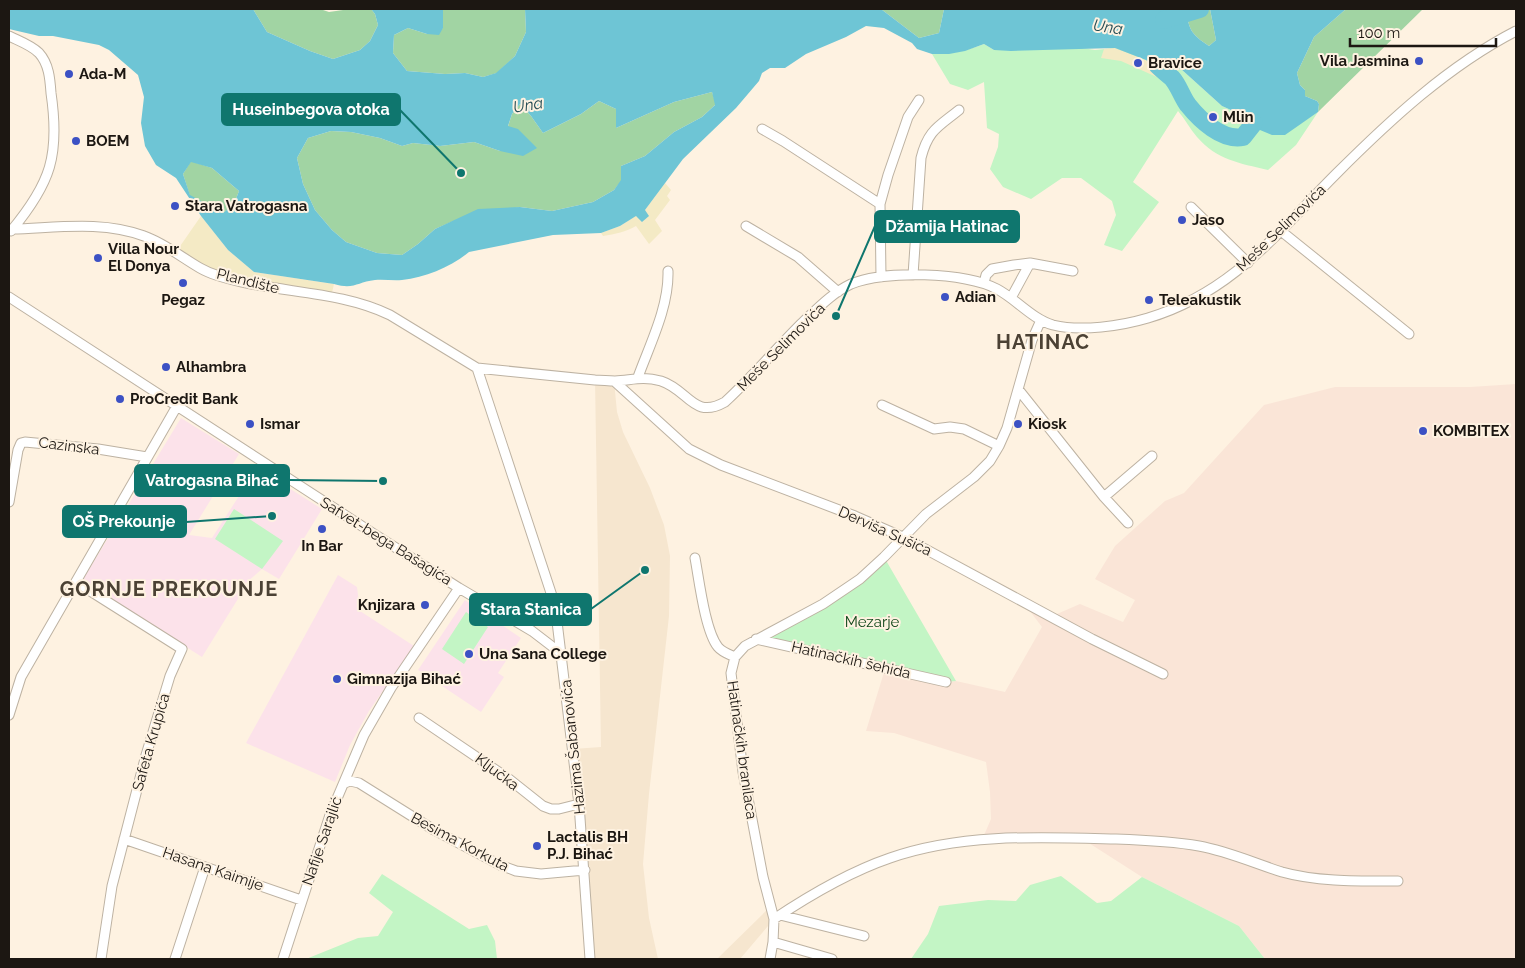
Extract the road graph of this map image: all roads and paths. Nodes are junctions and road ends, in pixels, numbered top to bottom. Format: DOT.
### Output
graph roads {
  1 [pos="1516,31"];
  2 [pos="9,36"];
  3 [pos="919,100"];
  4 [pos="959,110"];
  5 [pos="762,130"];
  6 [pos="880,204"];
  7 [pos="1191,208"];
  8 [pos="746,226"];
  9 [pos="10,231"];
  10 [pos="1281,231"];
  11 [pos="1030,263"];
  12 [pos="1248,263"];
  13 [pos="668,271"];
  14 [pos="1073,271"];
  15 [pos="914,275"];
  16 [pos="881,277"];
  17 [pos="984,283"];
  18 [pos="838,292"];
  19 [pos="9,297"];
  20 [pos="1011,298"];
  21 [pos="1041,320"];
  22 [pos="1409,334"];
  23 [pos="476,368"];
  24 [pos="638,377"];
  25 [pos="614,381"];
  26 [pos="1018,389"];
  27 [pos="882,405"];
  28 [pos="177,406"];
  29 [pos="999,446"];
  30 [pos="1152,456"];
  31 [pos="147,458"];
  32 [pos="1104,497"];
  33 [pos="9,502"];
  34 [pos="1128,523"];
  35 [pos="903,537"];
  36 [pos="695,558"];
  37 [pos="76,582"];
  38 [pos="460,588"];
  39 [pos="756,639"];
  40 [pos="562,654"];
  41 [pos="735,657"];
  42 [pos="1163,674"];
  43 [pos="946,682"];
  44 [pos="9,715"];
  45 [pos="419,718"];
  46 [pos="345,783"];
  47 [pos="579,804"];
  48 [pos="124,839"];
  49 [pos="205,867"];
  50 [pos="585,870"];
  51 [pos="1398,881"];
  52 [pos="301,900"];
  53 [pos="777,917"];
  54 [pos="864,936"];
  55 [pos="773,942"];
  56 [pos="101,959"];
  57 [pos="175,959"];
  58 [pos="283,959"];
  59 [pos="590,959"];
  60 [pos="770,959"];
  61 [pos="832,959"];
  1 -- 10 [label="street, Meše Selimovića"];
  2 -- 9 [label="street"];
  3 -- 6 [label="street"];
  4 -- 15 [label="street"];
  5 -- 6 [label="street"];
  6 -- 16 [label="street"];
  7 -- 12 [label="street"];
  8 -- 18 [label="street"];
  9 -- 23 [label="street, Plandište"];
  10 -- 12 [label="street, Meše Selimovića"];
  10 -- 22 [label="street"];
  11 -- 14 [label="street"];
  11 -- 17 [label="street"];
  11 -- 20 [label="street"];
  12 -- 21 [label="street, Meše Selimovića"];
  13 -- 24 [label="street"];
  15 -- 16 [label="street, Meše Selimovića"];
  15 -- 17 [label="street, Meše Selimovića"];
  16 -- 18 [label="street, Meše Selimovića"];
  17 -- 20 [label="street, Meše Selimovića"];
  18 -- 24 [label="street, Meše Selimovića"];
  19 -- 28 [label="street, Safvet-bega Bašagića"];
  20 -- 21 [label="street, Meše Selimovića"];
  21 -- 26 [label="street"];
  23 -- 25 [label="street, Meše Selimovića"];
  23 -- 40 [label="street, Hazima Šabanovića"];
  24 -- 25 [label="street, Meše Selimovića"];
  25 -- 35 [label="street, Derviša Sušića"];
  26 -- 29 [label="street"];
  26 -- 32 [label="street"];
  27 -- 29 [label="street"];
  28 -- 31 [label="street"];
  28 -- 38 [label="street, Safvet-bega Bašagića"];
  29 -- 35 [label="street"];
  30 -- 32 [label="street"];
  31 -- 33 [label="street, Cazinska"];
  31 -- 37 [label="street"];
  32 -- 34 [label="street"];
  35 -- 39 [label="street"];
  35 -- 42 [label="street, Derviša Sušića"];
  36 -- 41 [label="street"];
  37 -- 44 [label="street"];
  37 -- 48 [label="street, Safeta Krupića"];
  38 -- 40 [label="street, Safvet-bega Bašagića"];
  38 -- 46 [label="street, Nafije Sarajlić"];
  39 -- 41 [label="street"];
  39 -- 43 [label="street, Hatinačkih šehida"];
  40 -- 47 [label="street, Hazima Šabanovića"];
  41 -- 53 [label="street, Hatinačkih branilaca"];
  45 -- 47 [label="street, Ključka"];
  46 -- 50 [label="street, Besima Korkuta"];
  46 -- 52 [label="street, Nafije Sarajlić"];
  47 -- 50 [label="street, Hazima Šabanovića"];
  48 -- 49 [label="street, Hasana Kaimije"];
  48 -- 56 [label="street, Safeta Krupića"];
  49 -- 52 [label="street, Hasana Kaimije"];
  49 -- 57 [label="street"];
  50 -- 59 [label="street, Hazima Šabanovića"];
  51 -- 53 [label="street"];
  52 -- 58 [label="street, Nafije Sarajlić"];
  53 -- 54 [label="street"];
  53 -- 55 [label="street, Hatinačkih branilaca"];
  55 -- 60 [label="street, Hatinačkih branilaca"];
  55 -- 61 [label="street"];
}
